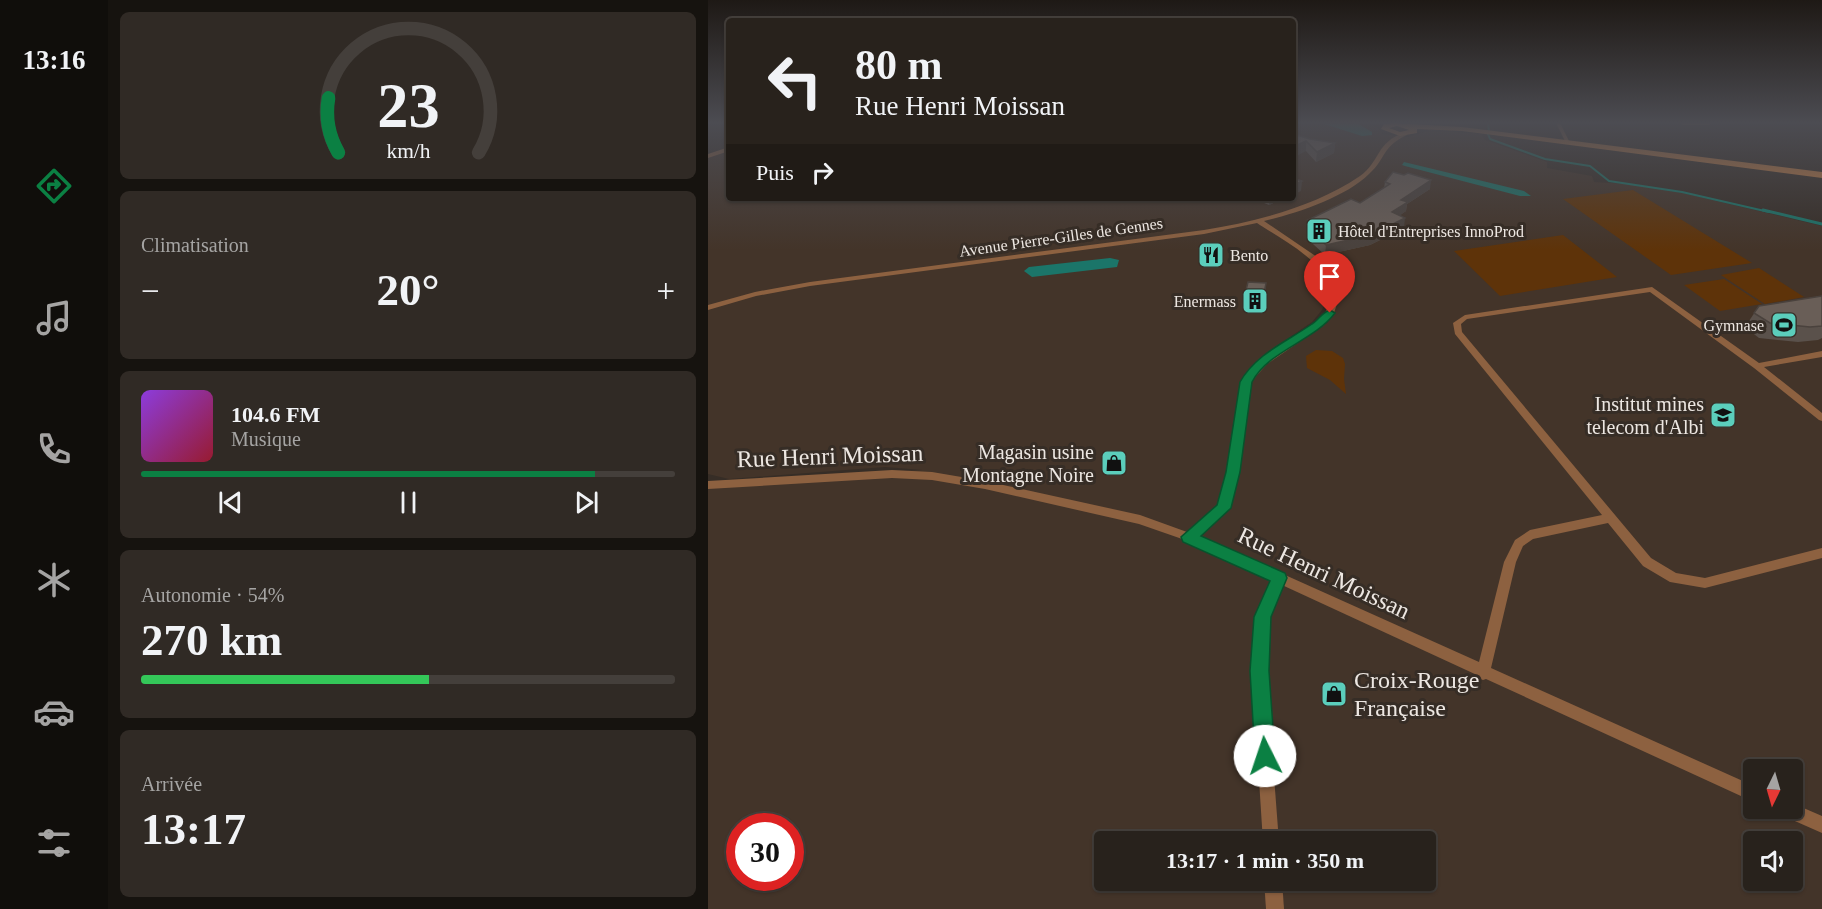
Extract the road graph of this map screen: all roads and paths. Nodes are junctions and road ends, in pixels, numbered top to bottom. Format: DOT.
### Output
graph roads {
  1 [pos="1372,165"];
  2 [pos="1748,165"];
  3 [pos="1822,175"];
  4 [pos="1260,222"];
  5 [pos="708,308"];
  6 [pos="1822,354"];
  7 [pos="1758,366"];
  8 [pos="1822,418"];
  9 [pos="708,485"];
  10 [pos="1611,518"];
  11 [pos="1189,537"];
  12 [pos="1822,553"];
  13 [pos="1279,578"];
  14 [pos="1483,673"];
  15 [pos="1743,789"];
  16 [pos="1803,816"];
  17 [pos="1822,825"];
  18 [pos="1270,831"];
  19 [pos="1274,891"];
  20 [pos="1275,909"];
  1 -- 4 [label="street, Avenue Pierre-Gilles de Gennes"];
  2 -- 3 [label="main road"];
  4 -- 5 [label="street, Avenue Pierre-Gilles de Gennes"];
  4 -- 11 [label="street"];
  6 -- 7 [label="street"];
  7 -- 8 [label="street"];
  7 -- 10 [label="street"];
  9 -- 11 [label="street, Rue Henri Moissan"];
  10 -- 12 [label="street"];
  10 -- 14 [label="street"];
  11 -- 13 [label="street, Rue Henri Moissan"];
  13 -- 14 [label="street, Rue Henri Moissan"];
  13 -- 18 [label="street"];
  14 -- 15 [label="street, Rue Henri Moissan"];
  16 -- 17 [label="street"];
  19 -- 20 [label="street"];
}
